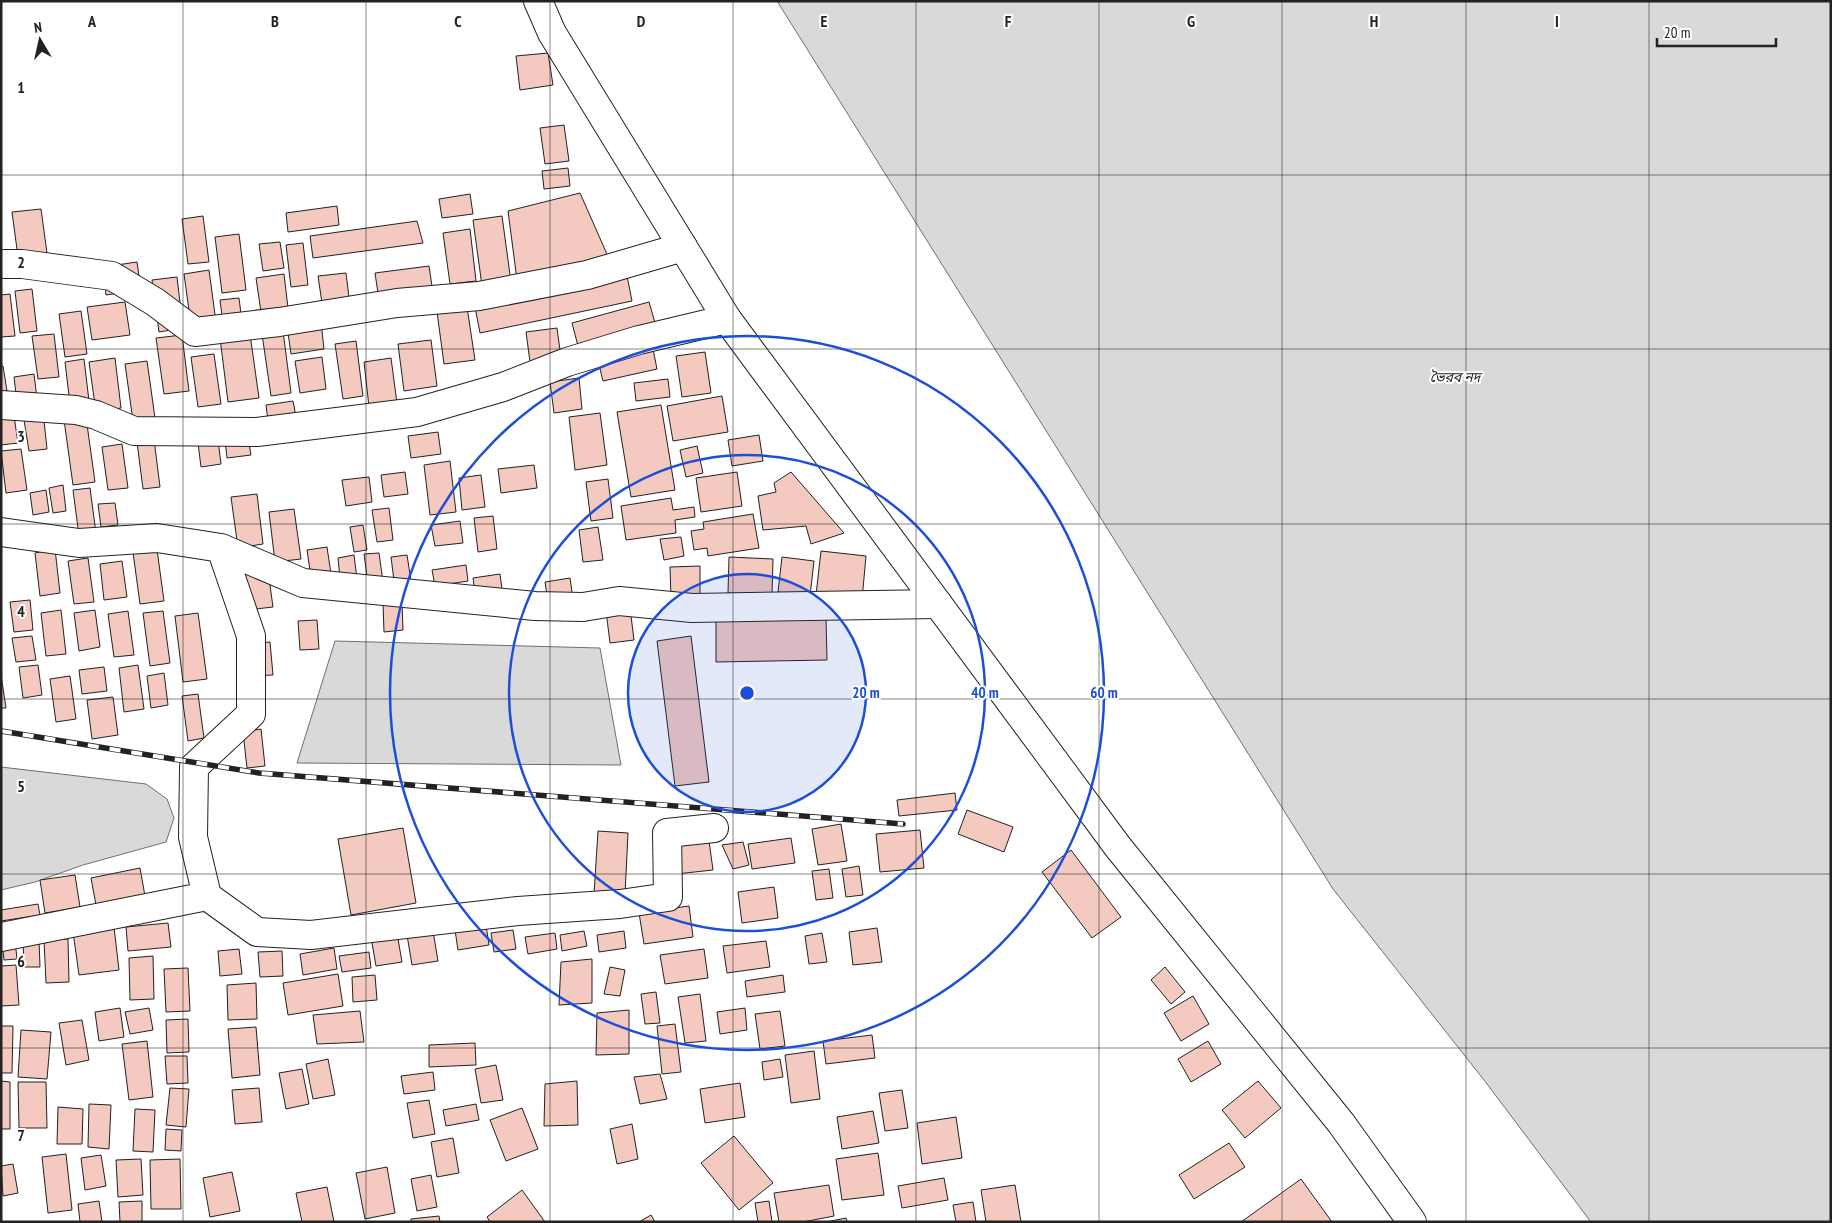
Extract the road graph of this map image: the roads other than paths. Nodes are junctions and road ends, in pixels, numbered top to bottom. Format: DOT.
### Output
graph roads {
  1 [pos="538,1"];
  2 [pos="683,246"];
  3 [pos="1,264"];
  4 [pos="728,319"];
  5 [pos="1,405"];
  6 [pos="1,532"];
  7 [pos="221,548"];
  8 [pos="938,604"];
  9 [pos="714,828"];
  10 [pos="206,896"];
  11 [pos="1,936"];
  12 [pos="1412,1222"];
  1 -- 2 [label="street"];
  2 -- 3 [label="street"];
  2 -- 4 [label="street"];
  4 -- 5 [label="street"];
  4 -- 8 [label="street"];
  6 -- 7 [label="street"];
  7 -- 8 [label="street"];
  7 -- 10 [label="street"];
  8 -- 12 [label="street"];
  9 -- 10 [label="street"];
  10 -- 11 [label="street"];
}
